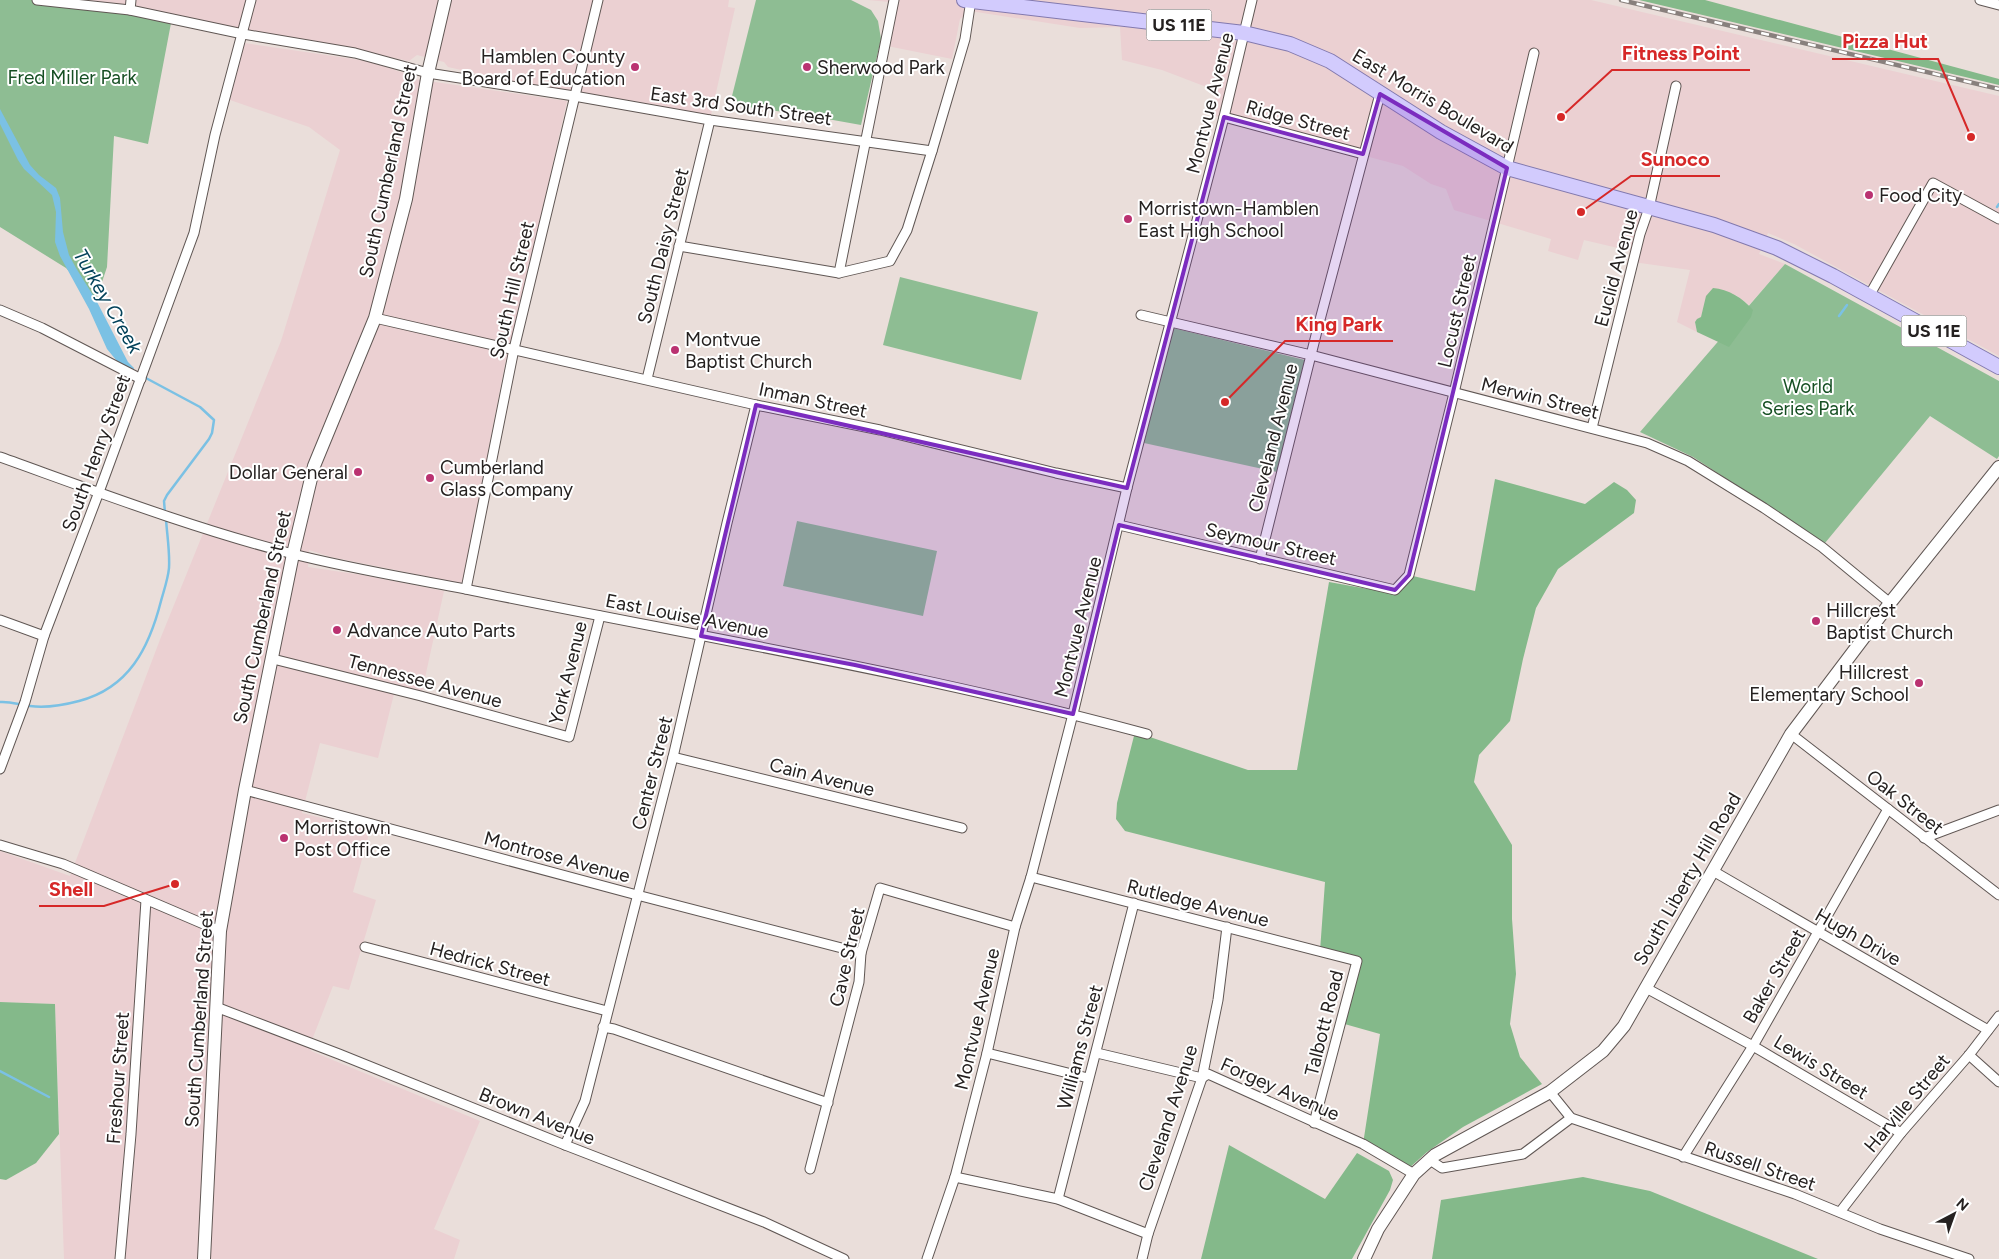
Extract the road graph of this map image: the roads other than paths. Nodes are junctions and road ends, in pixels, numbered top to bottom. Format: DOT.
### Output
graph roads {
  1 [pos="37,0"];
  2 [pos="131,0"];
  3 [pos="251,0"];
  4 [pos="445,0"];
  5 [pos="598,0"];
  6 [pos="894,0"];
  7 [pos="969,0"];
  8 [pos="1252,0"];
  9 [pos="1980,0"];
  10 [pos="1999,4"];
  11 [pos="130,10"];
  12 [pos="1244,33"];
  13 [pos="243,34"];
  14 [pos="1534,53"];
  15 [pos="428,73"];
  16 [pos="1676,86"];
  17 [pos="1380,94"];
  18 [pos="574,96"];
  19 [pos="1224,117"];
  20 [pos="710,120"];
  21 [pos="865,140"];
  22 [pos="932,151"];
  23 [pos="1363,154"];
  24 [pos="1507,168"];
  25 [pos="1649,208"];
  26 [pos="1999,219"];
  27 [pos="679,246"];
  28 [pos="839,273"];
  29 [pos="1869,296"];
  30 [pos="0,310"];
  31 [pos="1141,316"];
  32 [pos="375,318"];
  33 [pos="1170,321"];
  34 [pos="514,348"];
  35 [pos="1311,355"];
  36 [pos="1999,367"];
  37 [pos="647,379"];
  38 [pos="141,380"];
  39 [pos="1454,393"];
  40 [pos="756,405"];
  41 [pos="1592,428"];
  42 [pos="0,457"];
  43 [pos="1999,467"];
  44 [pos="1128,488"];
  45 [pos="99,492"];
  46 [pos="1119,525"];
  47 [pos="293,554"];
  48 [pos="1260,559"];
  49 [pos="1409,575"];
  50 [pos="466,589"];
  51 [pos="1890,603"];
  52 [pos="600,616"];
  53 [pos="0,620"];
  54 [pos="44,636"];
  55 [pos="701,636"];
  56 [pos="273,658"];
  57 [pos="1073,714"];
  58 [pos="1147,734"];
  59 [pos="1791,734"];
  60 [pos="569,737"];
  61 [pos="673,757"];
  62 [pos="0,769"];
  63 [pos="244,790"];
  64 [pos="1888,809"];
  65 [pos="1999,810"];
  66 [pos="962,828"];
  67 [pos="1924,838"];
  68 [pos="0,845"];
  69 [pos="1712,871"];
  70 [pos="1031,877"];
  71 [pos="1999,895"];
  72 [pos="637,896"];
  73 [pos="146,900"];
  74 [pos="1134,903"];
  75 [pos="1015,927"];
  76 [pos="1227,927"];
  77 [pos="220,931"];
  78 [pos="1818,933"];
  79 [pos="365,947"];
  80 [pos="861,953"];
  81 [pos="1357,961"];
  82 [pos="1646,988"];
  83 [pos="216,1007"];
  84 [pos="607,1011"];
  85 [pos="1999,1016"];
  86 [pos="603,1027"];
  87 [pos="1988,1030"];
  88 [pos="1752,1046"];
  89 [pos="987,1053"];
  90 [pos="1097,1053"];
  91 [pos="1969,1055"];
  92 [pos="1088,1078"];
  93 [pos="1202,1078"];
  94 [pos="1999,1082"];
  95 [pos="1550,1092"];
  96 [pos="828,1103"];
  97 [pos="1571,1118"];
  98 [pos="1314,1123"];
  99 [pos="1901,1133"];
  100 [pos="565,1145"];
  101 [pos="1683,1157"];
  102 [pos="1430,1160"];
  103 [pos="810,1169"];
  104 [pos="1414,1174"];
  105 [pos="955,1177"];
  106 [pos="1058,1199"];
  107 [pos="1840,1212"];
  108 [pos="1148,1234"];
  109 [pos="120,1259"];
  110 [pos="204,1259"];
  111 [pos="844,1259"];
  112 [pos="927,1259"];
  113 [pos="1142,1259"];
  114 [pos="1364,1259"];
  115 [pos="1969,1259"];
  1 -- 11 [label="street, East 3rd South Street"];
  2 -- 11 [label="street"];
  3 -- 13 [label="street, South Henry Street"];
  4 -- 15 [label="main road, South Cumberland Street"];
  5 -- 18 [label="street, South Hill Street"];
  6 -- 21 [label="street"];
  7 -- 12 [label="main road, East Morris Boulevard / US 11E"];
  7 -- 22 [label="street"];
  8 -- 12 [label="street, Montvue Avenue"];
  9 -- 10 [label="street"];
  11 -- 13 [label="street, East 3rd South Street"];
  12 -- 17 [label="main road, East Morris Boulevard / US 11E"];
  12 -- 19 [label="street, Montvue Avenue"];
  13 -- 15 [label="street, East 3rd South Street"];
  13 -- 38 [label="street, South Henry Street"];
  14 -- 24 [label="street, Locust Street"];
  15 -- 18 [label="street, East 3rd South Street"];
  15 -- 32 [label="main road, South Cumberland Street"];
  16 -- 25 [label="street, Euclid Avenue"];
  17 -- 23 [label="street, Cleveland Avenue"];
  17 -- 24 [label="main road, East Morris Boulevard / US 11E"];
  18 -- 20 [label="street, East 3rd South Street"];
  18 -- 34 [label="street, South Hill Street"];
  19 -- 23 [label="street, Ridge Street"];
  19 -- 33 [label="street, Montvue Avenue"];
  20 -- 21 [label="street, East 3rd South Street"];
  20 -- 27 [label="street, South Daisy Street"];
  21 -- 22 [label="street, East 3rd South Street"];
  21 -- 28 [label="street"];
  22 -- 28 [label="street"];
  23 -- 35 [label="street, Cleveland Avenue"];
  24 -- 25 [label="main road, East Morris Boulevard / US 11E"];
  24 -- 39 [label="street, Locust Street"];
  25 -- 29 [label="main road, East Morris Boulevard / US 11E"];
  25 -- 41 [label="street, Euclid Avenue"];
  26 -- 29 [label="street"];
  27 -- 28 [label="street"];
  27 -- 37 [label="street, South Daisy Street"];
  29 -- 36 [label="main road, East Morris Boulevard / US 11E"];
  30 -- 38 [label="street"];
  31 -- 33 [label="street, Merwin Street"];
  32 -- 34 [label="street, Inman Street"];
  32 -- 47 [label="main road, South Cumberland Street"];
  33 -- 35 [label="street, Merwin Street"];
  33 -- 44 [label="street, Montvue Avenue"];
  34 -- 37 [label="street, Inman Street"];
  34 -- 50 [label="street, South Hill Street"];
  35 -- 39 [label="street, Merwin Street"];
  35 -- 48 [label="street, Cleveland Avenue"];
  37 -- 40 [label="street, Inman Street"];
  38 -- 45 [label="street, South Henry Street"];
  39 -- 41 [label="street, Merwin Street"];
  39 -- 49 [label="street, Locust Street"];
  40 -- 44 [label="street, Inman Street"];
  40 -- 55 [label="street, Center Street"];
  41 -- 51 [label="street, Merwin Street"];
  42 -- 45 [label="street, East Louise Avenue"];
  43 -- 51 [label="main road, South Liberty Hill Road"];
  44 -- 46 [label="street, Montvue Avenue"];
  45 -- 47 [label="street, East Louise Avenue"];
  45 -- 54 [label="street, South Henry Street"];
  46 -- 48 [label="street, Seymour Street"];
  46 -- 57 [label="street, Montvue Avenue"];
  47 -- 50 [label="street, East Louise Avenue"];
  47 -- 56 [label="main road, South Cumberland Street"];
  48 -- 49 [label="street, Seymour Street"];
  50 -- 52 [label="street, East Louise Avenue"];
  51 -- 59 [label="main road, South Liberty Hill Road"];
  52 -- 55 [label="street, East Louise Avenue"];
  52 -- 60 [label="street, York Avenue"];
  53 -- 54 [label="street"];
  54 -- 62 [label="street, South Henry Street"];
  55 -- 57 [label="street, East Louise Avenue"];
  55 -- 61 [label="street, Center Street"];
  56 -- 60 [label="street, Tennessee Avenue"];
  56 -- 63 [label="main road, South Cumberland Street"];
  57 -- 58 [label="street, East Louise Avenue"];
  57 -- 70 [label="street, Montvue Avenue"];
  59 -- 64 [label="street, Oak Street"];
  59 -- 69 [label="main road, South Liberty Hill Road"];
  61 -- 66 [label="street, Cain Avenue"];
  61 -- 72 [label="street, Center Street"];
  63 -- 72 [label="street, Montrose Avenue"];
  63 -- 77 [label="main road, South Cumberland Street"];
  64 -- 67 [label="street, Oak Street"];
  64 -- 78 [label="street, Baker Street"];
  65 -- 67 [label="street"];
  67 -- 71 [label="street, Oak Street"];
  68 -- 73 [label="street"];
  69 -- 78 [label="street, Hugh Drive"];
  69 -- 82 [label="main road, South Liberty Hill Road"];
  70 -- 74 [label="street, Rutledge Avenue"];
  70 -- 75 [label="street, Montvue Avenue"];
  72 -- 80 [label="street, Montrose Avenue"];
  72 -- 84 [label="street, Center Street"];
  73 -- 77 [label="street"];
  73 -- 109 [label="street, Freshour Street"];
  74 -- 76 [label="street, Rutledge Avenue"];
  74 -- 90 [label="street, Williams Street"];
  75 -- 80 [label="street, Cave Street"];
  75 -- 89 [label="street, Montvue Avenue"];
  76 -- 81 [label="street, Rutledge Avenue"];
  76 -- 93 [label="street, Cleveland Avenue"];
  77 -- 83 [label="main road, South Cumberland Street"];
  78 -- 87 [label="street, Hugh Drive"];
  78 -- 88 [label="street, Baker Street"];
  79 -- 84 [label="street, Hedrick Street"];
  80 -- 96 [label="street, Cave Street"];
  81 -- 98 [label="street, Talbott Road"];
  82 -- 88 [label="street, Lewis Street"];
  82 -- 95 [label="main road, South Liberty Hill Road"];
  83 -- 100 [label="street, Brown Avenue"];
  83 -- 110 [label="main road, South Cumberland Street"];
  84 -- 86 [label="street, Center Street"];
  85 -- 87 [label="street, Harville Street"];
  86 -- 96 [label="street"];
  86 -- 100 [label="street, Center Street"];
  87 -- 91 [label="street, Harville Street"];
  88 -- 99 [label="street, Lewis Street"];
  88 -- 101 [label="street, Baker Street"];
  89 -- 92 [label="street"];
  89 -- 105 [label="street, Montvue Avenue"];
  90 -- 92 [label="street, Williams Street"];
  90 -- 93 [label="street, Forgey Avenue"];
  91 -- 94 [label="street"];
  91 -- 99 [label="street, Harville Street"];
  92 -- 106 [label="street, Williams Street"];
  93 -- 98 [label="street, Forgey Avenue"];
  93 -- 108 [label="street, Cleveland Avenue"];
  95 -- 97 [label="street"];
  95 -- 102 [label="main road, South Liberty Hill Road"];
  96 -- 103 [label="street, Cave Street"];
  97 -- 101 [label="street, Russell Street"];
  97 -- 102 [label="street"];
  98 -- 104 [label="street, Forgey Avenue"];
  99 -- 107 [label="street, Harville Street"];
  100 -- 111 [label="street, Brown Avenue"];
  101 -- 107 [label="street, Russell Street"];
  102 -- 104 [label="main road, South Liberty Hill Road"];
  104 -- 114 [label="main road, South Liberty Hill Road"];
  105 -- 106 [label="street"];
  105 -- 112 [label="street, Montvue Avenue"];
  106 -- 108 [label="street"];
  107 -- 115 [label="street, Russell Street"];
  108 -- 113 [label="street, Cleveland Avenue"];
}
